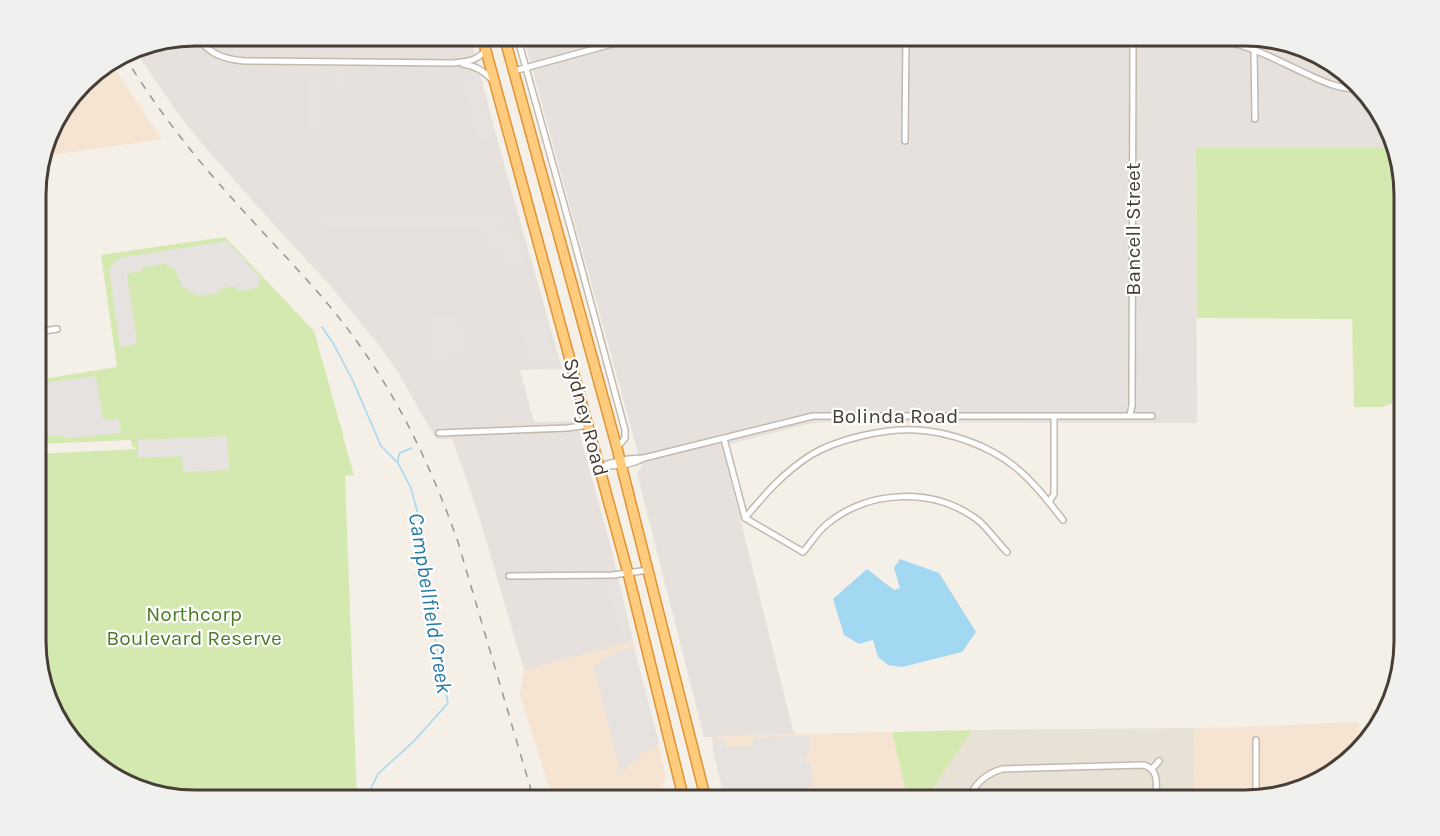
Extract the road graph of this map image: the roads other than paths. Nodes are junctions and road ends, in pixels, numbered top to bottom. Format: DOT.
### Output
graph roads {
  1 [pos="205,46"];
  2 [pos="485,46"];
  3 [pos="507,46"];
  4 [pos="520,46"];
  5 [pos="605,46"];
  6 [pos="906,46"];
  7 [pos="1133,46"];
  8 [pos="1244,46"];
  9 [pos="486,50"];
  10 [pos="1254,50"];
  11 [pos="453,63"];
  12 [pos="526,68"];
  13 [pos="514,71"];
  14 [pos="496,85"];
  15 [pos="1348,88"];
  16 [pos="1255,119"];
  17 [pos="904,141"];
  18 [pos="579,257"];
  19 [pos="566,260"];
  20 [pos="57,329"];
  21 [pos="46,331"];
  22 [pos="1054,416"];
  23 [pos="1130,416"];
  24 [pos="1152,416"];
  25 [pos="589,425"];
  26 [pos="439,433"];
  27 [pos="724,439"];
  28 [pos="617,448"];
  29 [pos="621,463"];
  30 [pos="600,466"];
  31 [pos="1049,502"];
  32 [pos="745,518"];
  33 [pos="1063,520"];
  34 [pos="1007,552"];
  35 [pos="649,569"];
  36 [pos="628,573"];
  37 [pos="509,576"];
  38 [pos="1256,740"];
  39 [pos="1159,761"];
  40 [pos="1152,769"];
  41 [pos="973,789"];
  42 [pos="1156,789"];
  43 [pos="1257,789"];
  44 [pos="681,790"];
  45 [pos="703,790"];
  1 -- 11 [label="street"];
  2 -- 9 [label="highway, Sydney Road"];
  3 -- 13 [label="highway, Sydney Road"];
  4 -- 12 [label="street, Sydney Road"];
  5 -- 12 [label="street"];
  6 -- 17 [label="street"];
  7 -- 23 [label="street, Bancell Street"];
  8 -- 10 [label="street"];
  9 -- 11 [label="street"];
  9 -- 14 [label="highway, Sydney Road"];
  10 -- 15 [label="street"];
  10 -- 16 [label="street"];
  11 -- 14 [label="street"];
  12 -- 13 [label="street"];
  12 -- 18 [label="street, Sydney Road"];
  13 -- 19 [label="highway, Sydney Road"];
  14 -- 25 [label="highway, Sydney Road"];
  18 -- 19 [label="street"];
  18 -- 28 [label="street, Sydney Road"];
  19 -- 28 [label="highway, Sydney Road"];
  20 -- 21 [label="street"];
  22 -- 23 [label="street, Bolinda Road"];
  22 -- 27 [label="street, Bolinda Road"];
  22 -- 31 [label="street"];
  23 -- 24 [label="street, Bolinda Road"];
  25 -- 26 [label="street"];
  25 -- 30 [label="highway, Sydney Road"];
  27 -- 29 [label="street, Bolinda Road"];
  27 -- 32 [label="street"];
  28 -- 29 [label="highway, Sydney Road"];
  29 -- 30 [label="street, Bolinda Road"];
  29 -- 35 [label="highway, Sydney Road"];
  30 -- 36 [label="highway, Sydney Road"];
  31 -- 32 [label="street"];
  31 -- 33 [label="street"];
  32 -- 34 [label="street"];
  35 -- 36 [label="street"];
  35 -- 45 [label="highway, Sydney Road"];
  36 -- 37 [label="street"];
  36 -- 44 [label="highway, Sydney Road"];
  38 -- 43 [label="street"];
  39 -- 40 [label="street"];
  40 -- 41 [label="street"];
  40 -- 42 [label="street"];
}
